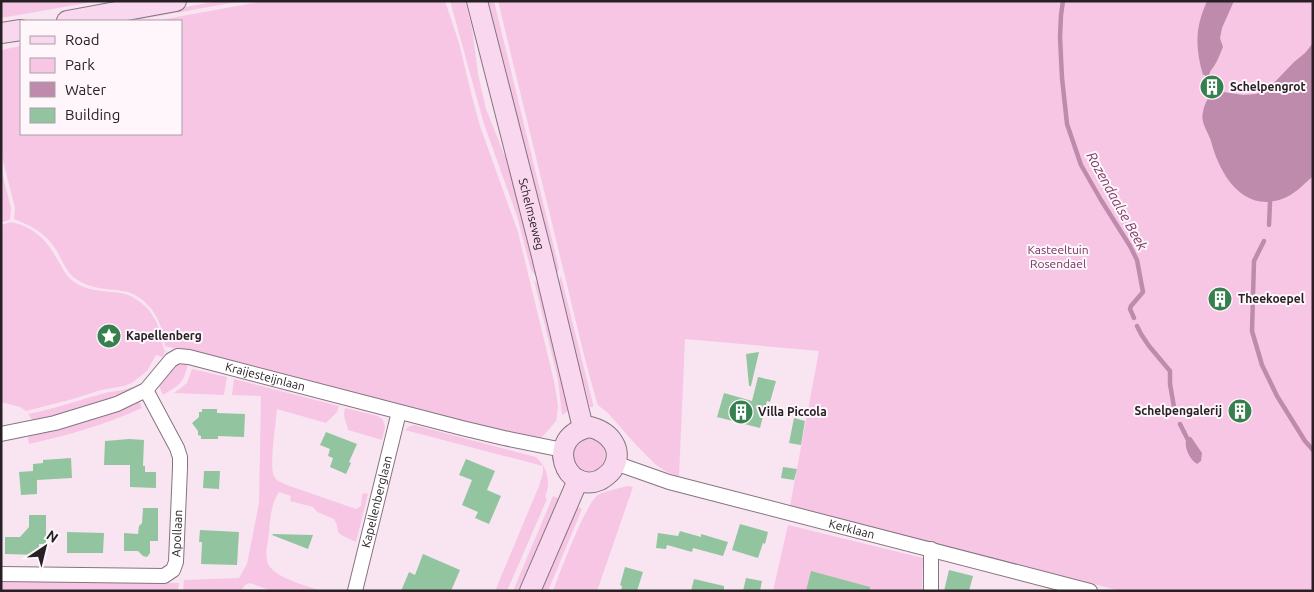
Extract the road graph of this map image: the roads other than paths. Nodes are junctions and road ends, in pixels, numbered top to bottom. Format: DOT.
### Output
graph roads {
  1 [pos="176,1"];
  2 [pos="477,1"];
  3 [pos="72,20"];
  4 [pos="20,30"];
  5 [pos="1,33"];
  6 [pos="146,390"];
  7 [pos="399,412"];
  8 [pos="583,428"];
  9 [pos="1,434"];
  10 [pos="554,448"];
  11 [pos="615,463"];
  12 [pos="578,480"];
  13 [pos="931,549"];
  14 [pos="1,574"];
  15 [pos="354,591"];
  16 [pos="530,591"];
  17 [pos="931,591"];
  18 [pos="1090,591"];
  1 -- 3 [label="main road"];
  2 -- 8 [label="main road, Schelmseweg"];
  4 -- 5 [label="main road"];
  6 -- 7 [label="street, Kraijesteijnlaan"];
  6 -- 9 [label="street, Kraijesteijnlaan"];
  6 -- 14 [label="street, Apollaan"];
  7 -- 10 [label="street, Kraijesteijnlaan"];
  7 -- 15 [label="street, Kapellenberglaan"];
  8 -- 10 [label="main road"];
  8 -- 11 [label="main road"];
  10 -- 12 [label="main road"];
  11 -- 12 [label="main road"];
  11 -- 13 [label="street, Kerklaan"];
  12 -- 16 [label="main road"];
  13 -- 17 [label="street"];
  13 -- 18 [label="street, Kerklaan"];
}
